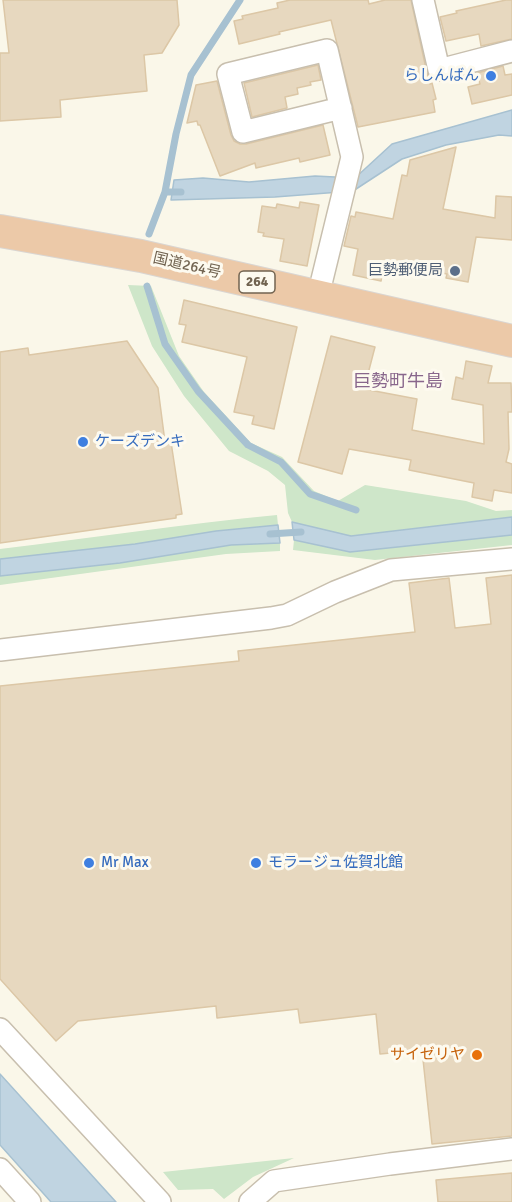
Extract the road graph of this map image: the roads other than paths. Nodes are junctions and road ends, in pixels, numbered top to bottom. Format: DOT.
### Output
graph roads {
  1 [pos="423,0"];
  2 [pos="512,51"];
  3 [pos="341,108"];
  4 [pos="0,231"];
  5 [pos="318,296"];
  6 [pos="512,341"];
  7 [pos="512,559"];
  8 [pos="0,650"];
  9 [pos="0,1029"];
  10 [pos="512,1149"];
  11 [pos="0,1169"];
  12 [pos="30,1202"];
  13 [pos="160,1202"];
  14 [pos="250,1202"];
  1 -- 2 [label="street"];
  3 -- 3 [label="street"];
  3 -- 5 [label="street"];
  4 -- 5 [label="highway, 国道264号 / 264"];
  5 -- 6 [label="highway, 国道264号 / 264"];
  7 -- 8 [label="street"];
  9 -- 13 [label="street"];
  10 -- 14 [label="street"];
  11 -- 12 [label="street"];
}
